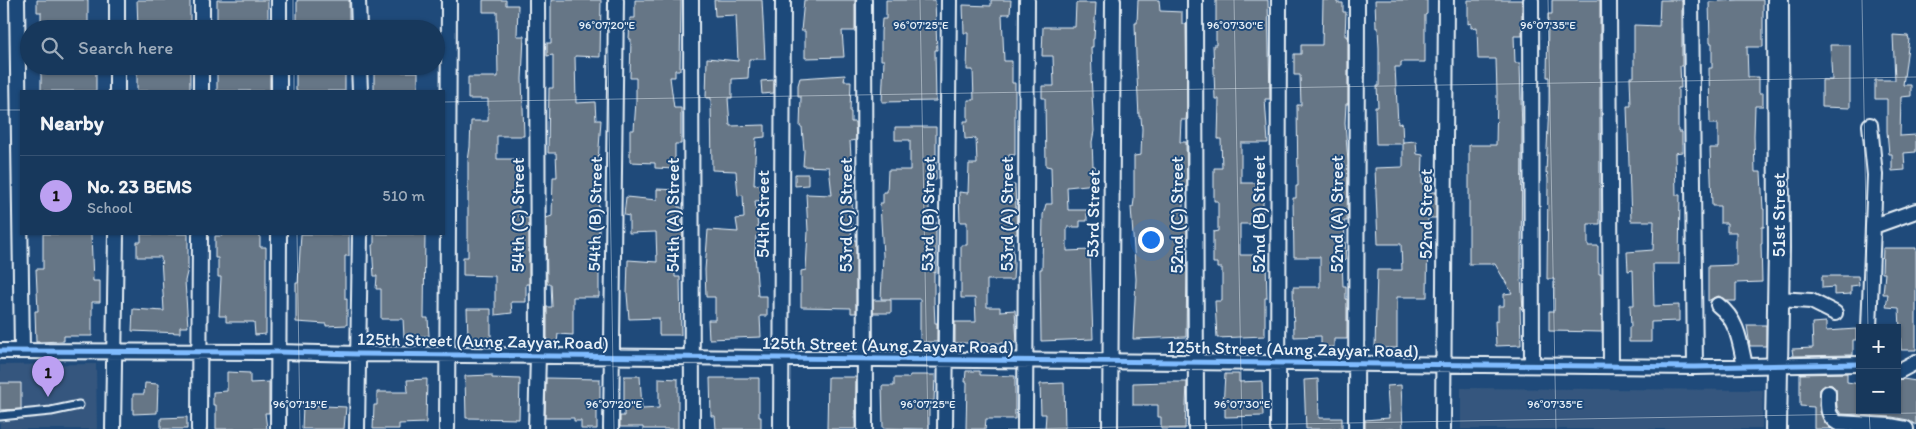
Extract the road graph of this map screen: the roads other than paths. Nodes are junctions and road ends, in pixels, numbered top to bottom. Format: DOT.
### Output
graph roads {
  1 [pos="17,0"];
  2 [pos="117,0"];
  3 [pos="202,0"];
  4 [pos="279,0"];
  5 [pos="358,0"];
  6 [pos="449,0"];
  7 [pos="537,0"];
  8 [pos="616,0"];
  9 [pos="691,0"];
  10 [pos="784,0"];
  11 [pos="864,0"];
  12 [pos="949,0"];
  13 [pos="1027,0"];
  14 [pos="1113,0"];
  15 [pos="1195,0"];
  16 [pos="1279,0"];
  17 [pos="1357,0"];
  18 [pos="1446,0"];
  19 [pos="1531,0"];
  20 [pos="1609,0"];
  21 [pos="1691,0"];
  22 [pos="1778,0"];
  23 [pos="117,20"];
  24 [pos="202,20"];
  25 [pos="279,20"];
  26 [pos="359,20"];
  27 [pos="117,75"];
  28 [pos="201,75"];
  29 [pos="279,75"];
  30 [pos="359,75"];
  31 [pos="117,90"];
  32 [pos="201,90"];
  33 [pos="279,90"];
  34 [pos="360,90"];
  35 [pos="1870,125"];
  36 [pos="20,211"];
  37 [pos="1916,211"];
  38 [pos="1874,226"];
  39 [pos="20,235"];
  40 [pos="116,235"];
  41 [pos="200,235"];
  42 [pos="279,235"];
  43 [pos="360,235"];
  44 [pos="1778,298"];
  45 [pos="1718,305"];
  46 [pos="1835,313"];
  47 [pos="1869,324"];
  48 [pos="0,351"];
  49 [pos="22,351"];
  50 [pos="115,352"];
  51 [pos="279,352"];
  52 [pos="199,353"];
  53 [pos="358,354"];
  54 [pos="449,355"];
  55 [pos="538,356"];
  56 [pos="612,356"];
  57 [pos="692,357"];
  58 [pos="781,358"];
  59 [pos="865,359"];
  60 [pos="946,360"];
  61 [pos="1026,360"];
  62 [pos="1110,361"];
  63 [pos="1196,362"];
  64 [pos="1916,362"];
  65 [pos="1278,363"];
  66 [pos="1355,363"];
  67 [pos="1856,364"];
  68 [pos="1443,365"];
  69 [pos="1532,365"];
  70 [pos="1611,366"];
  71 [pos="1695,366"];
  72 [pos="1745,366"];
  73 [pos="1776,366"];
  74 [pos="1901,371"];
  75 [pos="1828,393"];
  76 [pos="79,405"];
  77 [pos="0,416"];
  78 [pos="113,429"];
  79 [pos="199,429"];
  80 [pos="278,429"];
  81 [pos="357,429"];
  82 [pos="447,429"];
  83 [pos="536,429"];
  84 [pos="611,429"];
  85 [pos="692,429"];
  86 [pos="781,429"];
  87 [pos="865,429"];
  88 [pos="945,429"];
  89 [pos="1025,429"];
  90 [pos="1110,429"];
  91 [pos="1196,429"];
  92 [pos="1278,429"];
  93 [pos="1356,429"];
  94 [pos="1443,429"];
  95 [pos="1776,429"];
  96 [pos="1906,429"];
  1 -- 36 [label="street"];
  2 -- 23 [label="street"];
  3 -- 24 [label="street"];
  4 -- 25 [label="street"];
  5 -- 26 [label="street"];
  6 -- 54 [label="street"];
  7 -- 55 [label="street, 54th (C) Street"];
  8 -- 56 [label="street, 54th (B) Street"];
  9 -- 57 [label="street, 54th (A) Street"];
  10 -- 58 [label="street, 54th Street"];
  11 -- 59 [label="street, 53rd (C) Street"];
  12 -- 60 [label="street, 53rd (B) Street"];
  13 -- 61 [label="street, 53rd (A) Street"];
  14 -- 62 [label="street, 53rd Street"];
  15 -- 63 [label="street, 52nd (C) Street"];
  16 -- 65 [label="street, 52nd (B) Street"];
  17 -- 66 [label="street, 52nd (A) Street"];
  18 -- 68 [label="street, 52nd Street"];
  19 -- 69 [label="street"];
  20 -- 70 [label="street"];
  21 -- 71 [label="street"];
  22 -- 44 [label="street, 51st Street"];
  27 -- 31 [label="street"];
  28 -- 32 [label="street"];
  29 -- 33 [label="street"];
  30 -- 34 [label="street"];
  35 -- 38 [label="street"];
  37 -- 38 [label="street"];
  38 -- 47 [label="street"];
  39 -- 49 [label="street"];
  40 -- 50 [label="street"];
  41 -- 52 [label="street"];
  42 -- 51 [label="street"];
  43 -- 53 [label="street"];
  44 -- 46 [label="street"];
  44 -- 73 [label="street, 51st Street"];
  45 -- 72 [label="street"];
  48 -- 49 [label="street, 125th Street (Aung Zayyar Road)"];
  49 -- 50 [label="street, 125th Street (Aung Zayyar Road)"];
  50 -- 52 [label="street, 125th Street (Aung Zayyar Road)"];
  50 -- 78 [label="street"];
  51 -- 52 [label="street, 125th Street (Aung Zayyar Road)"];
  51 -- 53 [label="street, 125th Street (Aung Zayyar Road)"];
  51 -- 80 [label="street"];
  52 -- 79 [label="street"];
  53 -- 54 [label="street, 125th Street (Aung Zayyar Road)"];
  53 -- 81 [label="street"];
  54 -- 55 [label="street, 125th Street (Aung Zayyar Road)"];
  54 -- 82 [label="street"];
  55 -- 56 [label="street, 125th Street (Aung Zayyar Road)"];
  55 -- 83 [label="street, 54th (C) Street"];
  56 -- 57 [label="street, 125th Street (Aung Zayyar Road)"];
  56 -- 84 [label="street, 54th (B) Street"];
  57 -- 58 [label="street, 125th Street (Aung Zayyar Road)"];
  57 -- 85 [label="street, 54th (A) Street"];
  58 -- 59 [label="street, 125th Street (Aung Zayyar Road)"];
  58 -- 86 [label="street, 54th Street"];
  59 -- 60 [label="street, 125th Street (Aung Zayyar Road)"];
  59 -- 87 [label="street, 53rd (C) Street"];
  60 -- 61 [label="street, 125th Street (Aung Zayyar Road)"];
  60 -- 88 [label="street, 53rd (B) Street"];
  61 -- 62 [label="street, 125th Street (Aung Zayyar Road)"];
  61 -- 89 [label="street, 53rd (A) Street"];
  62 -- 63 [label="street, 125th Street (Aung Zayyar Road)"];
  62 -- 90 [label="street, 53rd Street"];
  63 -- 65 [label="street, 125th Street (Aung Zayyar Road)"];
  63 -- 91 [label="street, 52nd (C) Street"];
  64 -- 74 [label="street"];
  65 -- 66 [label="street, 125th Street (Aung Zayyar Road)"];
  65 -- 92 [label="street, 52nd (B) Street"];
  66 -- 68 [label="street, 125th Street (Aung Zayyar Road)"];
  66 -- 93 [label="street, 52nd (A) Street"];
  67 -- 73 [label="street, 125th Street (Aung Zayyar Road)"];
  68 -- 69 [label="street, 125th Street (Aung Zayyar Road)"];
  68 -- 94 [label="street, 52nd Street"];
  69 -- 70 [label="street, 125th Street (Aung Zayyar Road)"];
  70 -- 71 [label="street, 125th Street (Aung Zayyar Road)"];
  71 -- 72 [label="street, 125th Street (Aung Zayyar Road)"];
  72 -- 73 [label="street, 125th Street (Aung Zayyar Road)"];
  73 -- 95 [label="street, 51st Street"];
  75 -- 96 [label="street"];
  76 -- 77 [label="lane"];
}
